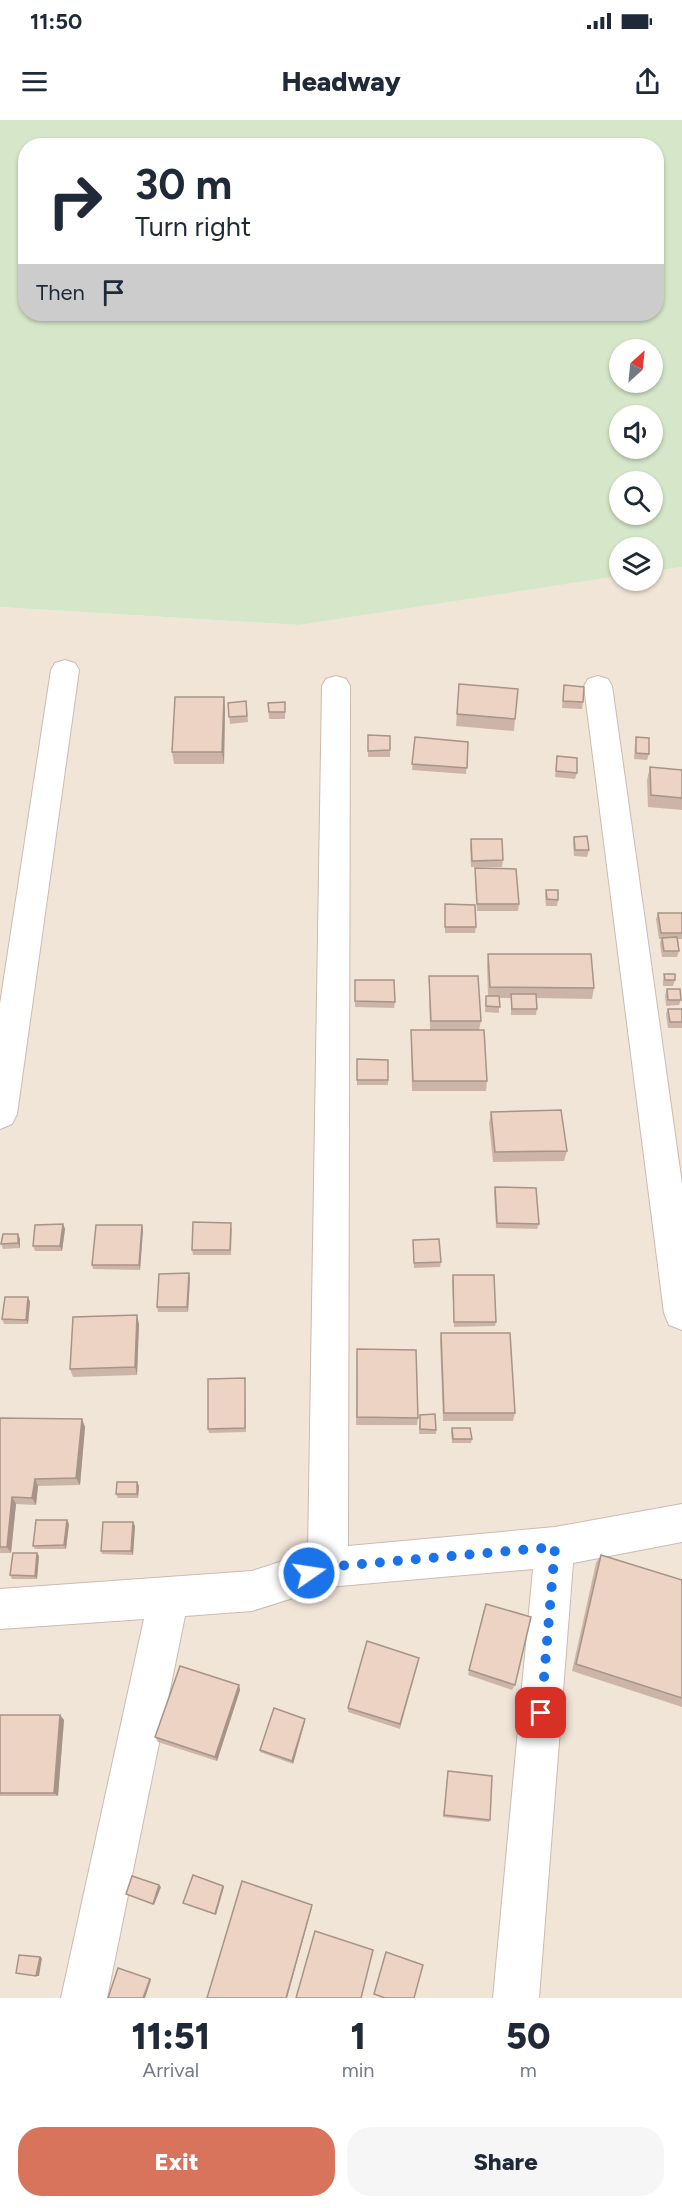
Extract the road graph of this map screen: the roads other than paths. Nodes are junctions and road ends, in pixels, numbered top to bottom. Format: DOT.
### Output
graph roads {
  1 [pos="65,669"];
  2 [pos="336,686"];
  3 [pos="598,686"];
  4 [pos="0,1114"];
  5 [pos="682,1313"];
  6 [pos="682,1523"];
  7 [pos="555,1547"];
  8 [pos="328,1567"];
  9 [pos="169,1597"];
  10 [pos="0,1609"];
  11 [pos="84,1998"];
  12 [pos="516,1998"];
  1 -- 4 [label="street"];
  2 -- 8 [label="street"];
  3 -- 5 [label="street"];
  6 -- 7 [label="street"];
  7 -- 8 [label="street"];
  7 -- 12 [label="street"];
  8 -- 9 [label="street"];
  9 -- 10 [label="street"];
  9 -- 11 [label="street"];
}
